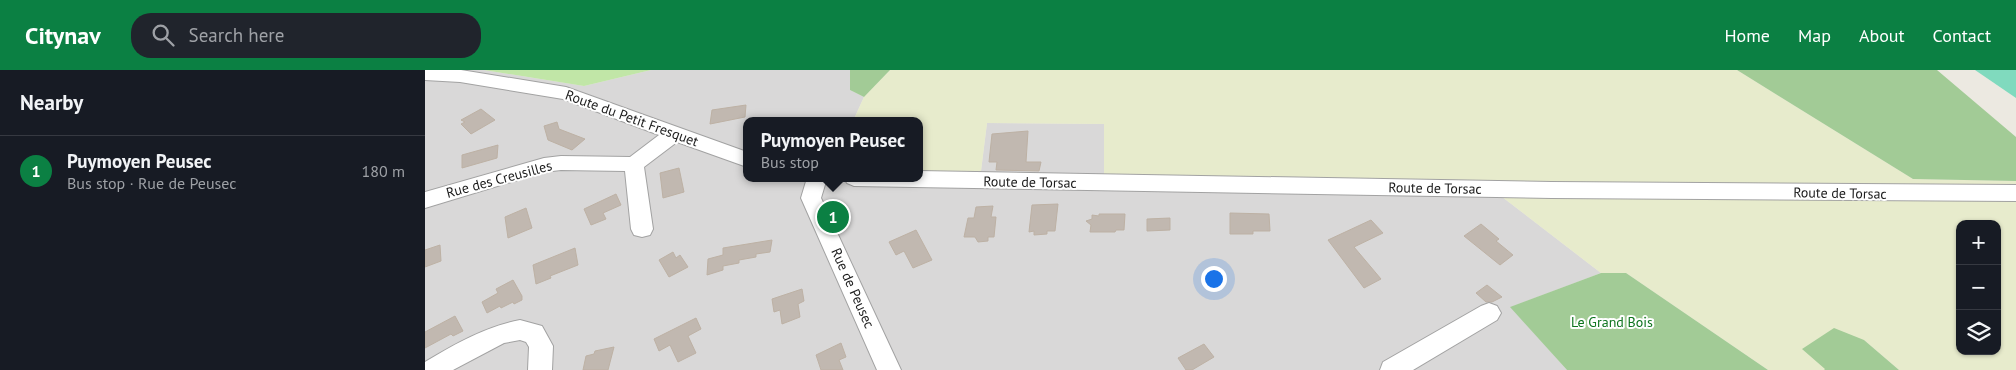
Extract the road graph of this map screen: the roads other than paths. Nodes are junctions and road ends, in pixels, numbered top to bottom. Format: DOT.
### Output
graph roads {
  1 [pos="425,74"];
  2 [pos="674,134"];
  3 [pos="743,159"];
  4 [pos="634,164"];
  5 [pos="923,179"];
  6 [pos="816,182"];
  7 [pos="2016,193"];
  8 [pos="425,200"];
  9 [pos="642,229"];
  10 [pos="1489,313"];
  11 [pos="432,370"];
  12 [pos="540,370"];
  13 [pos="889,370"];
  14 [pos="1392,370"];
  1 -- 2 [label="street, Route du Petit Fresquet"];
  2 -- 3 [label="street, Route du Petit Fresquet"];
  2 -- 4 [label="street"];
  4 -- 8 [label="street, Rue des Creusilles"];
  4 -- 9 [label="street"];
  5 -- 7 [label="street, Route de Torsac"];
  6 -- 13 [label="street, Rue de Peusec"];
  10 -- 14 [label="street"];
  11 -- 12 [label="street"];
}
